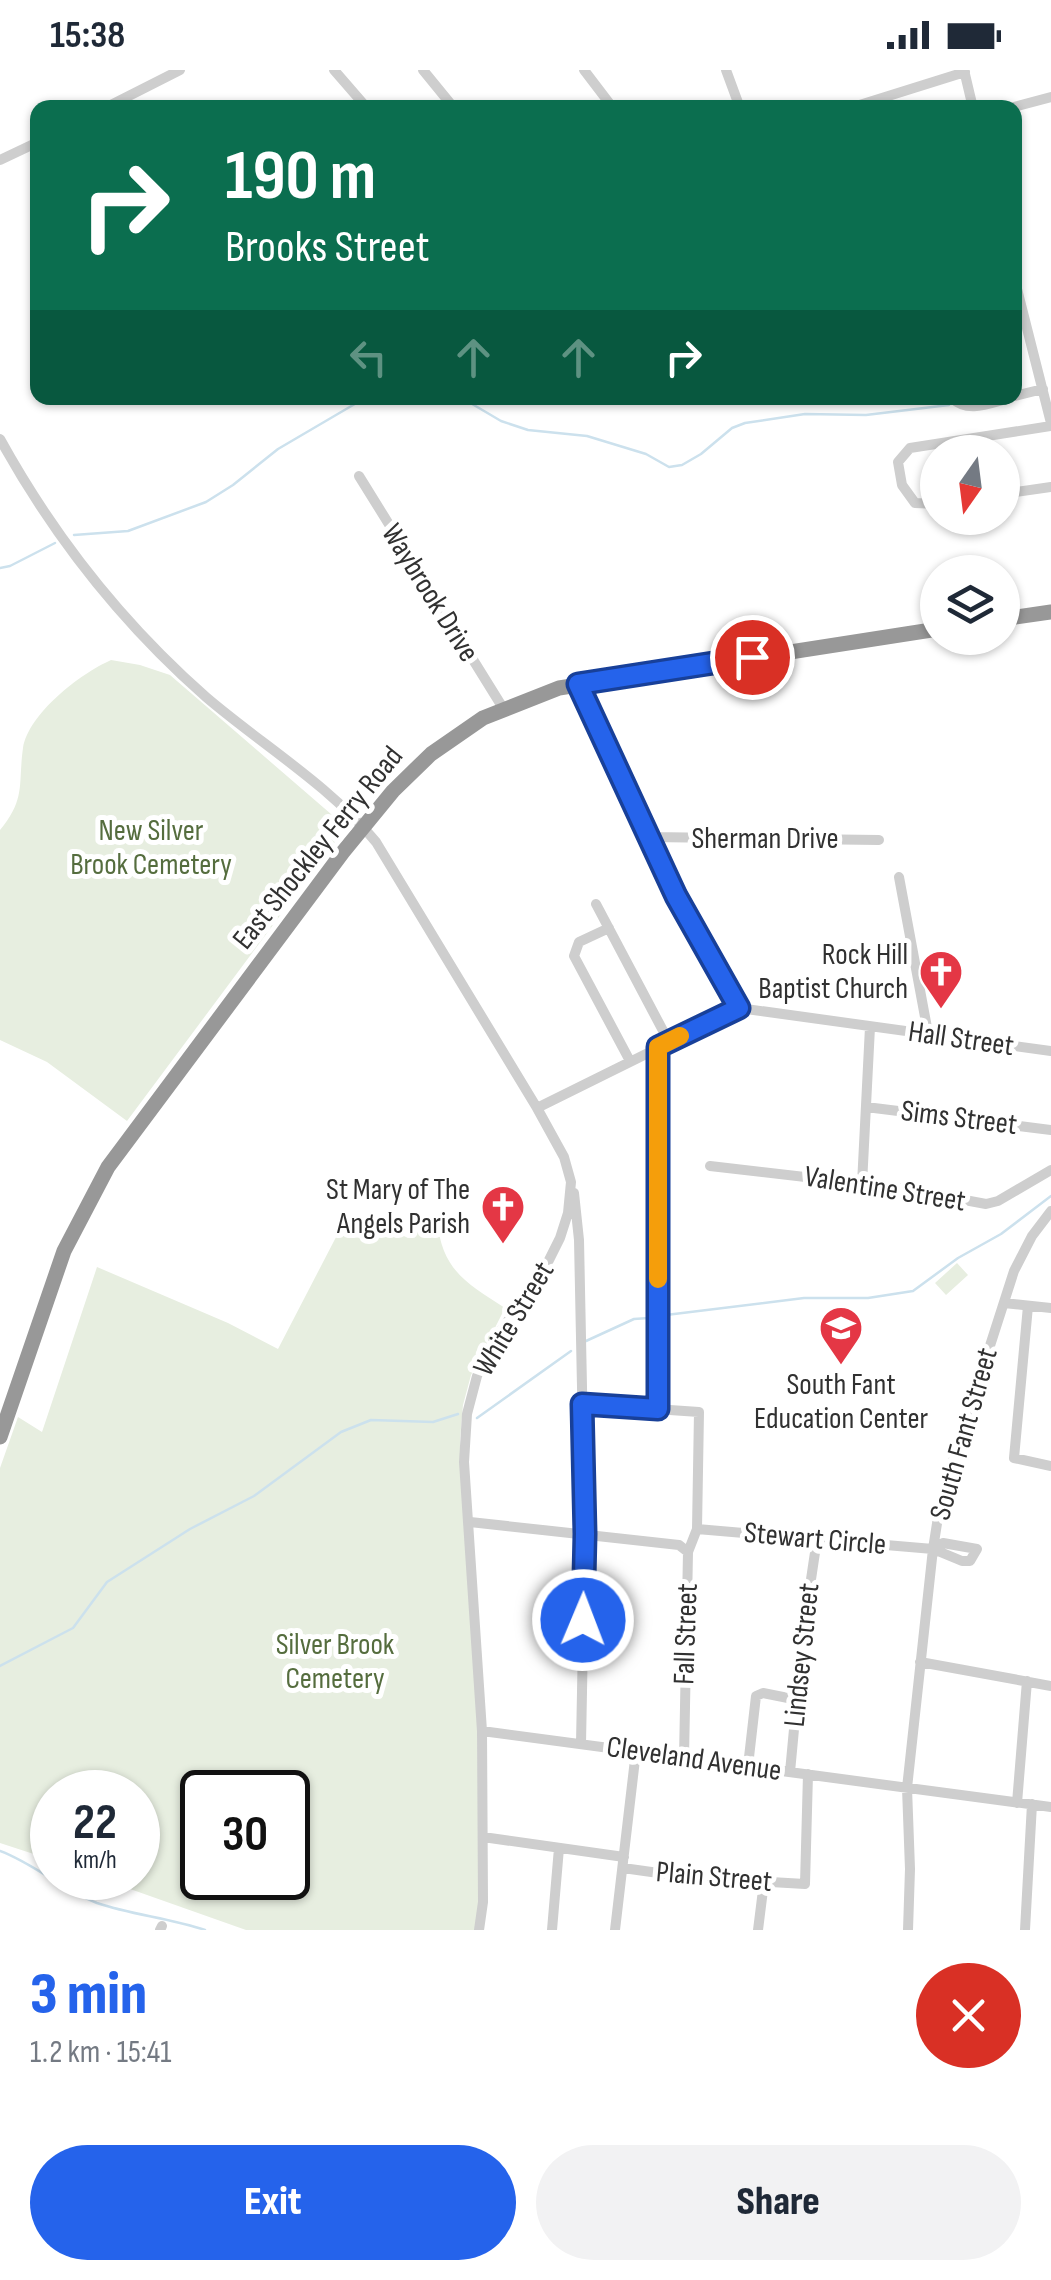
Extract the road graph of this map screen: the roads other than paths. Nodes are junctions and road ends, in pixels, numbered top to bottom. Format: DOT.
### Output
graph roads {
  1 [pos="180,70"];
  2 [pos="334,70"];
  3 [pos="423,70"];
  4 [pos="584,70"];
  5 [pos="726,70"];
  6 [pos="964,71"];
  7 [pos="1051,97"];
  8 [pos="121,100"];
  9 [pos="360,100"];
  10 [pos="447,100"];
  11 [pos="607,100"];
  12 [pos="737,100"];
  13 [pos="875,100"];
  14 [pos="971,100"];
  15 [pos="1022,105"];
  16 [pos="30,146"];
  17 [pos="0,160"];
  18 [pos="1022,305"];
  19 [pos="1028,326"];
  20 [pos="1022,329"];
  21 [pos="1043,389"];
  22 [pos="1022,394"];
  23 [pos="1051,424"];
  24 [pos="986,435"];
  25 [pos="0,439"];
  26 [pos="920,446"];
  27 [pos="359,476"];
  28 [pos="1051,487"];
  29 [pos="1020,491"];
  30 [pos="920,503"];
  31 [pos="1051,612"];
  32 [pos="1020,616"];
  33 [pos="920,632"];
  34 [pos="578,684"];
  35 [pos="503,708"];
  36 [pos="363,827"];
  37 [pos="650,837"];
  38 [pos="880,840"];
  39 [pos="898,877"];
  40 [pos="596,904"];
  41 [pos="608,928"];
  42 [pos="739,1008"];
  43 [pos="870,1027"];
  44 [pos="928,1034"];
  45 [pos="664,1044"];
  46 [pos="1051,1052"];
  47 [pos="630,1061"];
  48 [pos="866,1107"];
  49 [pos="537,1108"];
  50 [pos="1051,1130"];
  51 [pos="710,1166"];
  52 [pos="1051,1170"];
  53 [pos="571,1182"];
  54 [pos="862,1184"];
  55 [pos="1051,1211"];
  56 [pos="1004,1303"];
  57 [pos="1028,1306"];
  58 [pos="1051,1308"];
  59 [pos="582,1404"];
  60 [pos="658,1409"];
  61 [pos="0,1438"];
  62 [pos="1051,1466"];
  63 [pos="470,1522"];
  64 [pos="697,1529"];
  65 [pos="585,1534"];
  66 [pos="816,1539"];
  67 [pos="933,1549"];
  68 [pos="688,1552"];
  69 [pos="920,1662"];
  70 [pos="1027,1682"];
  71 [pos="1051,1686"];
  72 [pos="798,1700"];
  73 [pos="482,1731"];
  74 [pos="581,1744"];
  75 [pos="636,1751"];
  76 [pos="684,1758"];
  77 [pos="748,1766"];
  78 [pos="790,1772"];
  79 [pos="808,1774"];
  80 [pos="907,1788"];
  81 [pos="1017,1802"];
  82 [pos="1032,1804"];
  83 [pos="1051,1807"];
  84 [pos="483,1837"];
  85 [pos="559,1848"];
  86 [pos="624,1862"];
  87 [pos="764,1882"];
  88 [pos="479,1930"];
  89 [pos="552,1930"];
  90 [pos="615,1930"];
  91 [pos="758,1930"];
  92 [pos="908,1930"];
  93 [pos="1025,1930"];
  1 -- 8 [label="street"];
  2 -- 9 [label="street"];
  3 -- 10 [label="street"];
  4 -- 11 [label="street"];
  5 -- 12 [label="street"];
  6 -- 13 [label="street"];
  6 -- 14 [label="street"];
  7 -- 15 [label="street"];
  16 -- 17 [label="street"];
  18 -- 19 [label="street"];
  19 -- 20 [label="street"];
  19 -- 21 [label="street"];
  21 -- 22 [label="street"];
  21 -- 23 [label="street"];
  23 -- 24 [label="street"];
  25 -- 36 [label="street"];
  26 -- 30 [label="street"];
  27 -- 35 [label="street, Waybrook Drive"];
  28 -- 29 [label="street"];
  31 -- 32 [label="highway"];
  33 -- 34 [label="highway, East Shockley Ferry Road"];
  34 -- 35 [label="highway, East Shockley Ferry Road"];
  34 -- 37 [label="street"];
  35 -- 36 [label="highway, East Shockley Ferry Road"];
  36 -- 49 [label="street"];
  36 -- 61 [label="highway, East Shockley Ferry Road"];
  37 -- 38 [label="street, Sherman Drive"];
  37 -- 42 [label="street"];
  39 -- 44 [label="street"];
  40 -- 41 [label="street"];
  41 -- 45 [label="street"];
  41 -- 47 [label="street"];
  42 -- 43 [label="street, Hall Street"];
  42 -- 45 [label="street"];
  43 -- 44 [label="street, Hall Street"];
  43 -- 48 [label="street"];
  44 -- 46 [label="street, Hall Street"];
  45 -- 47 [label="street"];
  45 -- 60 [label="street"];
  47 -- 49 [label="street"];
  48 -- 50 [label="street, Sims Street"];
  48 -- 54 [label="street"];
  49 -- 53 [label="street"];
  51 -- 54 [label="street, Valentine Street"];
  52 -- 54 [label="street, Valentine Street"];
  53 -- 59 [label="street"];
  53 -- 63 [label="street, White Street"];
  55 -- 56 [label="street, South Fant Street"];
  56 -- 57 [label="street"];
  56 -- 67 [label="street, South Fant Street"];
  57 -- 58 [label="street"];
  57 -- 62 [label="street"];
  59 -- 60 [label="street"];
  59 -- 65 [label="street"];
  60 -- 64 [label="street"];
  63 -- 65 [label="street, Fall Street"];
  63 -- 73 [label="street, White Street"];
  64 -- 66 [label="street, Stewart Circle"];
  64 -- 68 [label="street"];
  65 -- 68 [label="street, Fall Street"];
  65 -- 74 [label="street"];
  66 -- 67 [label="street, Stewart Circle"];
  66 -- 72 [label="street, Lindsey Street"];
  67 -- 69 [label="street, South Fant Street"];
  68 -- 76 [label="street, Fall Street"];
  69 -- 70 [label="street"];
  69 -- 80 [label="street, South Fant Street"];
  70 -- 71 [label="street"];
  70 -- 81 [label="street"];
  72 -- 77 [label="street"];
  72 -- 78 [label="street, Lindsey Street"];
  73 -- 74 [label="street, Cleveland Avenue"];
  73 -- 84 [label="street, White Street"];
  74 -- 75 [label="street, Cleveland Avenue"];
  75 -- 76 [label="street, Cleveland Avenue"];
  75 -- 86 [label="street"];
  76 -- 77 [label="street, Cleveland Avenue"];
  77 -- 78 [label="street, Cleveland Avenue"];
  78 -- 79 [label="street, Cleveland Avenue"];
  79 -- 80 [label="street, Cleveland Avenue"];
  79 -- 87 [label="street, Plain Street"];
  80 -- 81 [label="street, Cleveland Avenue"];
  80 -- 92 [label="street"];
  81 -- 82 [label="street, Cleveland Avenue"];
  82 -- 83 [label="street, Cleveland Avenue"];
  82 -- 93 [label="street"];
  84 -- 85 [label="street, Plain Street"];
  84 -- 88 [label="street, White Street"];
  85 -- 86 [label="street, Plain Street"];
  85 -- 89 [label="street"];
  86 -- 87 [label="street, Plain Street"];
  86 -- 90 [label="street"];
  87 -- 91 [label="street"];
}
